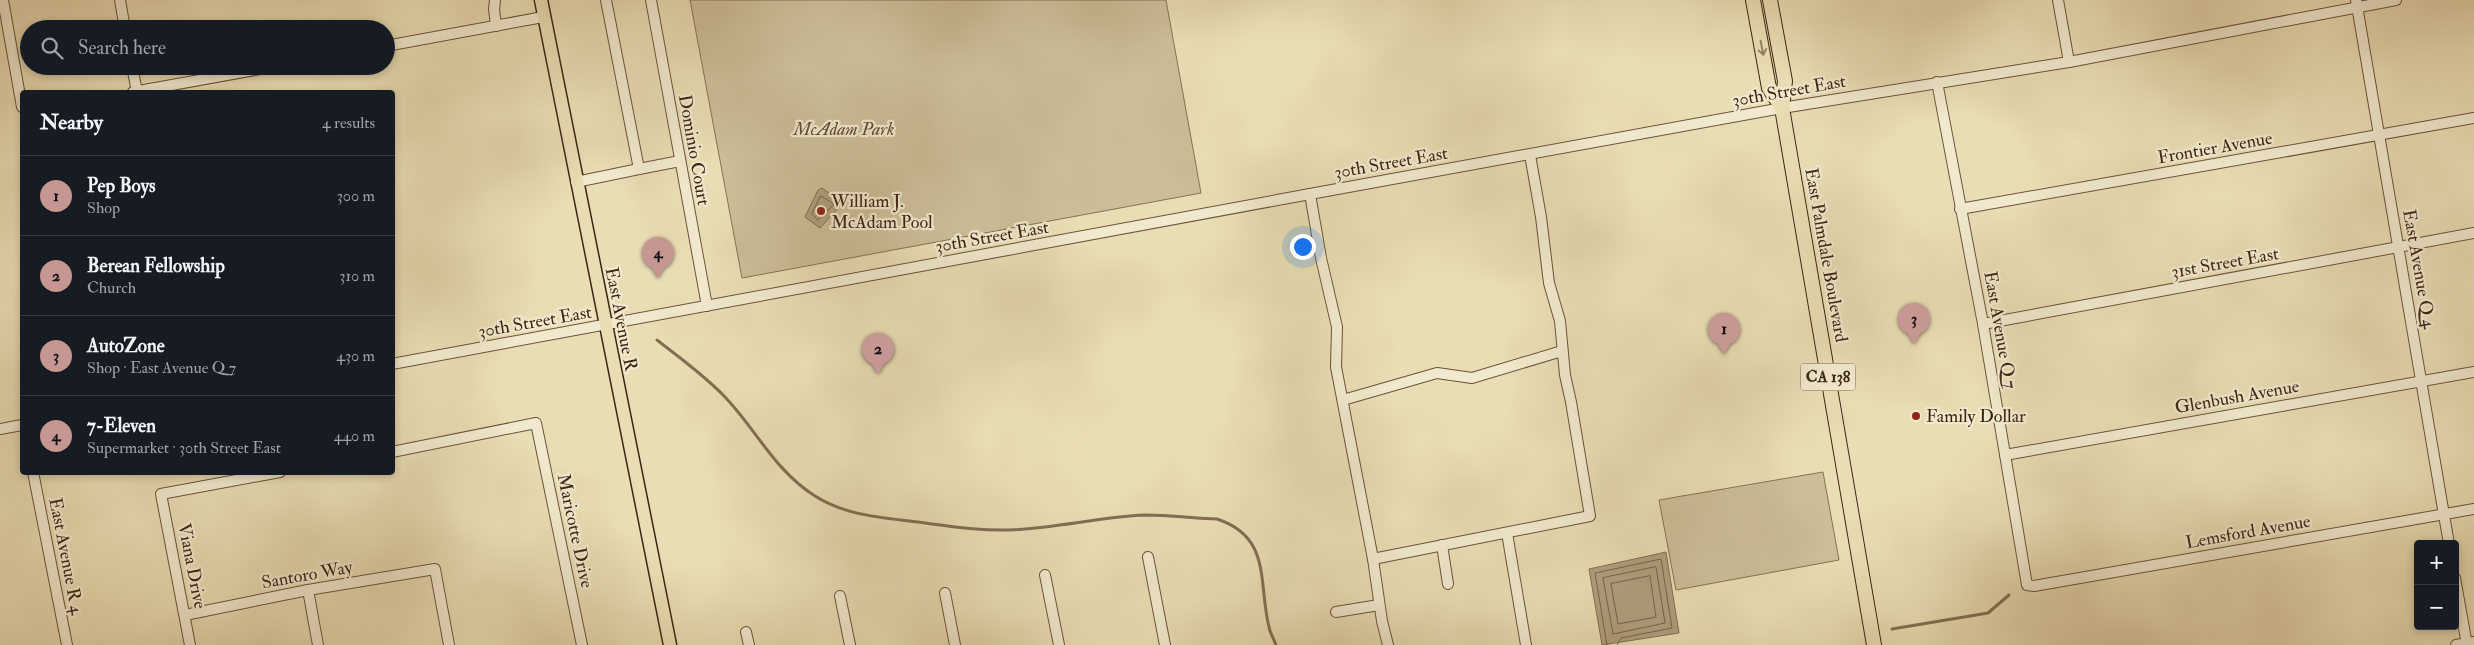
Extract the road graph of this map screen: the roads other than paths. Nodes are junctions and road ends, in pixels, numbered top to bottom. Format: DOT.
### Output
graph roads {
  1 [pos="3,0"];
  2 [pos="120,0"];
  3 [pos="495,0"];
  4 [pos="540,0"];
  5 [pos="606,0"];
  6 [pos="650,0"];
  7 [pos="1753,0"];
  8 [pos="1770,0"];
  9 [pos="2058,0"];
  10 [pos="2396,0"];
  11 [pos="2356,4"];
  12 [pos="543,16"];
  13 [pos="123,20"];
  14 [pos="496,26"];
  15 [pos="395,44"];
  16 [pos="2069,62"];
  17 [pos="133,75"];
  18 [pos="228,75"];
  19 [pos="1937,82"];
  20 [pos="135,90"];
  21 [pos="146,90"];
  22 [pos="20,96"];
  23 [pos="1782,108"];
  24 [pos="2474,118"];
  25 [pos="2380,136"];
  26 [pos="1530,155"];
  27 [pos="680,161"];
  28 [pos="639,169"];
  29 [pos="576,182"];
  30 [pos="1310,194"];
  31 [pos="1960,210"];
  32 [pos="2474,233"];
  33 [pos="2398,247"];
  34 [pos="707,306"];
  35 [pos="1983,324"];
  36 [pos="604,326"];
  37 [pos="1562,351"];
  38 [pos="395,363"];
  39 [pos="2474,372"];
  40 [pos="2421,381"];
  41 [pos="1343,400"];
  42 [pos="20,425"];
  43 [pos="0,429"];
  44 [pos="395,451"];
  45 [pos="2005,455"];
  46 [pos="34,475"];
  47 [pos="264,475"];
  48 [pos="2474,509"];
  49 [pos="2444,515"];
  50 [pos="1507,532"];
  51 [pos="2448,540"];
  52 [pos="1442,545"];
  53 [pos="1148,557"];
  54 [pos="1372,559"];
  55 [pos="1045,575"];
  56 [pos="1448,584"];
  57 [pos="2027,585"];
  58 [pos="2456,585"];
  59 [pos="308,590"];
  60 [pos="945,594"];
  61 [pos="840,596"];
  62 [pos="1379,605"];
  63 [pos="1336,612"];
  64 [pos="185,615"];
  65 [pos="746,632"];
  66 [pos="2466,644"];
  67 [pos="67,645"];
  68 [pos="190,645"];
  69 [pos="318,645"];
  70 [pos="449,645"];
  71 [pos="582,645"];
  72 [pos="670,645"];
  73 [pos="749,645"];
  74 [pos="850,645"];
  75 [pos="955,645"];
  76 [pos="1059,645"];
  77 [pos="1165,645"];
  78 [pos="1388,645"];
  79 [pos="1526,645"];
  80 [pos="1874,645"];
  1 -- 22 [label="street"];
  2 -- 13 [label="street"];
  3 -- 14 [label="street"];
  4 -- 12 [label="main road, East Avenue R"];
  5 -- 28 [label="street"];
  6 -- 27 [label="street, Dominio Court"];
  7 -- 23 [label="highway, East Palmdale Boulevard / CA 138, one-way"];
  8 -- 23 [label="highway, East Palmdale Boulevard / CA 138"];
  9 -- 16 [label="street"];
  10 -- 11 [label="street, 30th Street East"];
  11 -- 16 [label="street, 30th Street East"];
  11 -- 25 [label="street, East Avenue Q 4"];
  12 -- 14 [label="street"];
  12 -- 29 [label="main road, East Avenue R"];
  14 -- 15 [label="street"];
  16 -- 19 [label="street, 30th Street East"];
  17 -- 20 [label="street"];
  18 -- 21 [label="street"];
  19 -- 23 [label="street, 30th Street East"];
  19 -- 31 [label="street, East Avenue Q 7"];
  23 -- 26 [label="street, 30th Street East"];
  23 -- 80 [label="highway, East Palmdale Boulevard / CA 138"];
  24 -- 25 [label="street, Frontier Avenue"];
  25 -- 31 [label="street, Frontier Avenue"];
  25 -- 33 [label="street, East Avenue Q 4"];
  26 -- 30 [label="street, 30th Street East"];
  26 -- 37 [label="street"];
  27 -- 28 [label="street"];
  27 -- 34 [label="street, Dominio Court"];
  28 -- 29 [label="street"];
  29 -- 36 [label="main road, East Avenue R"];
  30 -- 34 [label="street, 30th Street East"];
  30 -- 41 [label="street"];
  31 -- 35 [label="street, East Avenue Q 7"];
  32 -- 33 [label="street, 31st Street East"];
  33 -- 35 [label="street, 31st Street East"];
  33 -- 40 [label="street, East Avenue Q 4"];
  34 -- 36 [label="street, 30th Street East"];
  35 -- 45 [label="street, East Avenue Q 7"];
  36 -- 38 [label="street, 30th Street East"];
  36 -- 72 [label="main road, East Avenue R"];
  37 -- 41 [label="street"];
  37 -- 50 [label="street"];
  39 -- 40 [label="street, Glenbush Avenue"];
  40 -- 45 [label="street, Glenbush Avenue"];
  40 -- 49 [label="street, East Avenue Q 4"];
  41 -- 54 [label="street"];
  42 -- 43 [label="street"];
  44 -- 71 [label="street, Maricotte Drive"];
  45 -- 57 [label="street, East Avenue Q 7"];
  46 -- 67 [label="street, East Avenue R 4"];
  47 -- 64 [label="street, Viana Drive"];
  48 -- 49 [label="street, Lemsford Avenue"];
  49 -- 51 [label="street, East Avenue Q 4"];
  49 -- 57 [label="street, Lemsford Avenue"];
  50 -- 52 [label="street"];
  50 -- 79 [label="street"];
  52 -- 54 [label="street"];
  52 -- 56 [label="street"];
  53 -- 77 [label="street"];
  54 -- 62 [label="street"];
  55 -- 76 [label="street"];
  58 -- 66 [label="street"];
  59 -- 64 [label="street, Santoro Way"];
  59 -- 69 [label="street"];
  59 -- 70 [label="street, Santoro Way"];
  60 -- 75 [label="street"];
  61 -- 74 [label="street"];
  62 -- 63 [label="street"];
  62 -- 78 [label="street"];
  64 -- 68 [label="street, Viana Drive"];
  65 -- 73 [label="street"];
}
